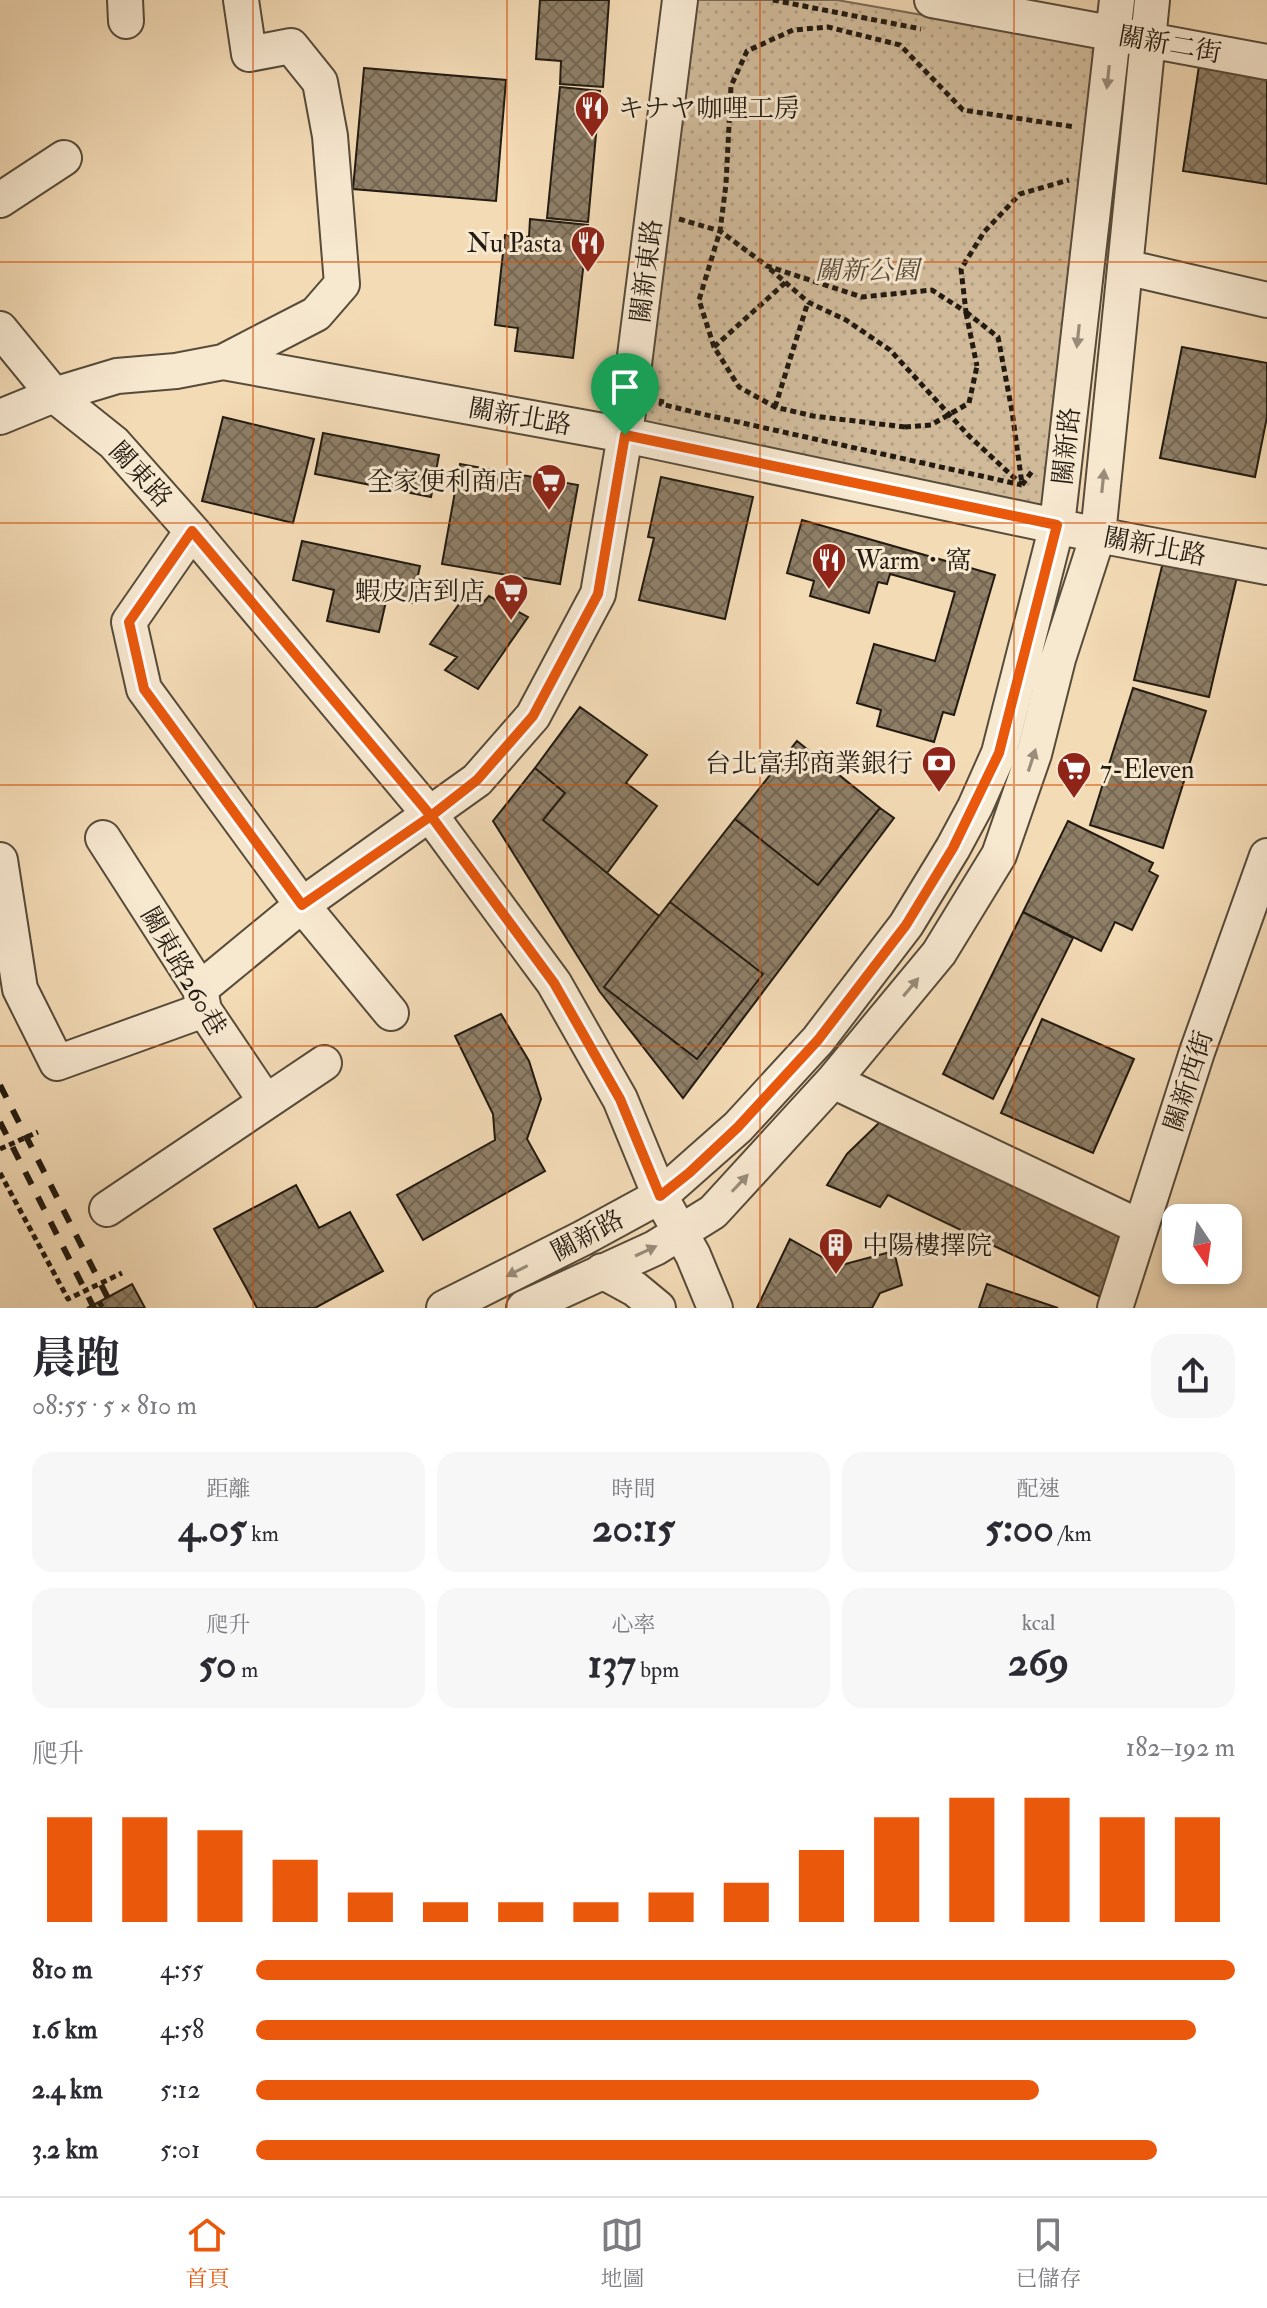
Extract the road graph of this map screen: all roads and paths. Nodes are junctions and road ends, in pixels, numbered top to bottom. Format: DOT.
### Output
graph roads {
  1 [pos="241,0"];
  2 [pos="680,0"];
  3 [pos="773,0"];
  4 [pos="1117,0"];
  5 [pos="1152,0"];
  6 [pos="929,15"];
  7 [pos="1112,34"];
  8 [pos="1148,39"];
  9 [pos="1267,62"];
  10 [pos="1075,140"];
  11 [pos="64,158"];
  12 [pos="1072,166"];
  13 [pos="1070,179"];
  14 [pos="1068,195"];
  15 [pos="0,200"];
  16 [pos="680,204"];
  17 [pos="678,219"];
  18 [pos="720,231"];
  19 [pos="677,234"];
  20 [pos="767,266"];
  21 [pos="1125,267"];
  22 [pos="786,282"];
  23 [pos="1267,300"];
  24 [pos="808,302"];
  25 [pos="966,312"];
  26 [pos="0,329"];
  27 [pos="714,347"];
  28 [pos="223,362"];
  29 [pos="663,388"];
  30 [pos="54,395"];
  31 [pos="775,407"];
  32 [pos="0,417"];
  33 [pos="625,435"];
  34 [pos="1038,464"];
  35 [pos="1022,485"];
  36 [pos="1057,525"];
  37 [pos="192,531"];
  38 [pos="1098,535"];
  39 [pos="1267,567"];
  40 [pos="431,816"];
  41 [pos="103,838"];
  42 [pos="1267,856"];
  43 [pos="0,860"];
  44 [pos="302,905"];
  45 [pos="202,999"];
  46 [pos="391,1013"];
  47 [pos="324,1063"];
  48 [pos="833,1081"];
  49 [pos="266,1102"];
  50 [pos="38,1132"];
  51 [pos="0,1149"];
  52 [pos="0,1173"];
  53 [pos="660,1196"];
  54 [pos="107,1209"];
  55 [pos="1140,1227"];
  56 [pos="680,1232"];
  57 [pos="602,1271"];
  58 [pos="122,1273"];
  59 [pos="444,1308"];
  60 [pos="524,1308"];
  61 [pos="658,1308"];
  62 [pos="715,1308"];
  63 [pos="1115,1308"];
  1 -- 28 [label="street"];
  2 -- 33 [label="street, 關新東路"];
  3 -- 6 [label="path"];
  4 -- 7 [label="street, 關新路"];
  5 -- 8 [label="street, 關新路"];
  6 -- 7 [label="street, 關新二街"];
  7 -- 8 [label="street, 關新二街"];
  7 -- 36 [label="street, 關新路, one-way"];
  8 -- 9 [label="street, 關新二街"];
  8 -- 21 [label="street, 關新路"];
  10 -- 18 [label="path"];
  11 -- 15 [label="street"];
  12 -- 13 [label="path"];
  13 -- 14 [label="path"];
  13 -- 25 [label="path"];
  16 -- 17 [label="path"];
  17 -- 18 [label="path"];
  17 -- 19 [label="path"];
  18 -- 20 [label="path"];
  18 -- 27 [label="path"];
  20 -- 22 [label="path"];
  20 -- 25 [label="path"];
  21 -- 23 [label="street"];
  38 -- 21 [label="street, 關新路, one-way"];
  22 -- 24 [label="path"];
  22 -- 27 [label="path"];
  24 -- 31 [label="path"];
  24 -- 35 [label="path"];
  25 -- 31 [label="path, bridge"];
  25 -- 35 [label="path"];
  26 -- 30 [label="street, 關東路"];
  27 -- 31 [label="path"];
  28 -- 30 [label="street, 關新北路"];
  28 -- 33 [label="street, 關新北路"];
  29 -- 35 [label="path"];
  30 -- 32 [label="street, 關新北路"];
  30 -- 37 [label="street, 關東路"];
  33 -- 36 [label="street, 關新北路"];
  33 -- 40 [label="street, 關新東路"];
  34 -- 35 [label="path"];
  36 -- 38 [label="street, 關新北路"];
  36 -- 53 [label="street, 關新路"];
  37 -- 40 [label="street, 關東路"];
  37 -- 44 [label="street"];
  38 -- 39 [label="street, 關新北路"];
  48 -- 38 [label="street, 關新路, one-way"];
  40 -- 44 [label="street, 關新東路"];
  40 -- 53 [label="street, 關東路"];
  41 -- 45 [label="street, 關東路260巷"];
  42 -- 55 [label="street, 關新西街"];
  43 -- 45 [label="street, 關新東路"];
  44 -- 45 [label="street, 關新東路"];
  44 -- 46 [label="street"];
  45 -- 49 [label="street, 關東路260巷"];
  47 -- 49 [label="street"];
  48 -- 55 [label="street"];
  56 -- 48 [label="street, 關新路, one-way"];
  49 -- 54 [label="street"];
  50 -- 51 [label="path"];
  52 -- 58 [label="path"];
  53 -- 56 [label="street, 關東路"];
  53 -- 59 [label="street, 關新路, one-way"];
  55 -- 63 [label="street, 關新西街"];
  57 -- 56 [label="street, 關新路, one-way"];
  56 -- 62 [label="street, 關東路"];
  57 -- 60 [label="street, 關新路"];
  57 -- 61 [label="street"];
}
